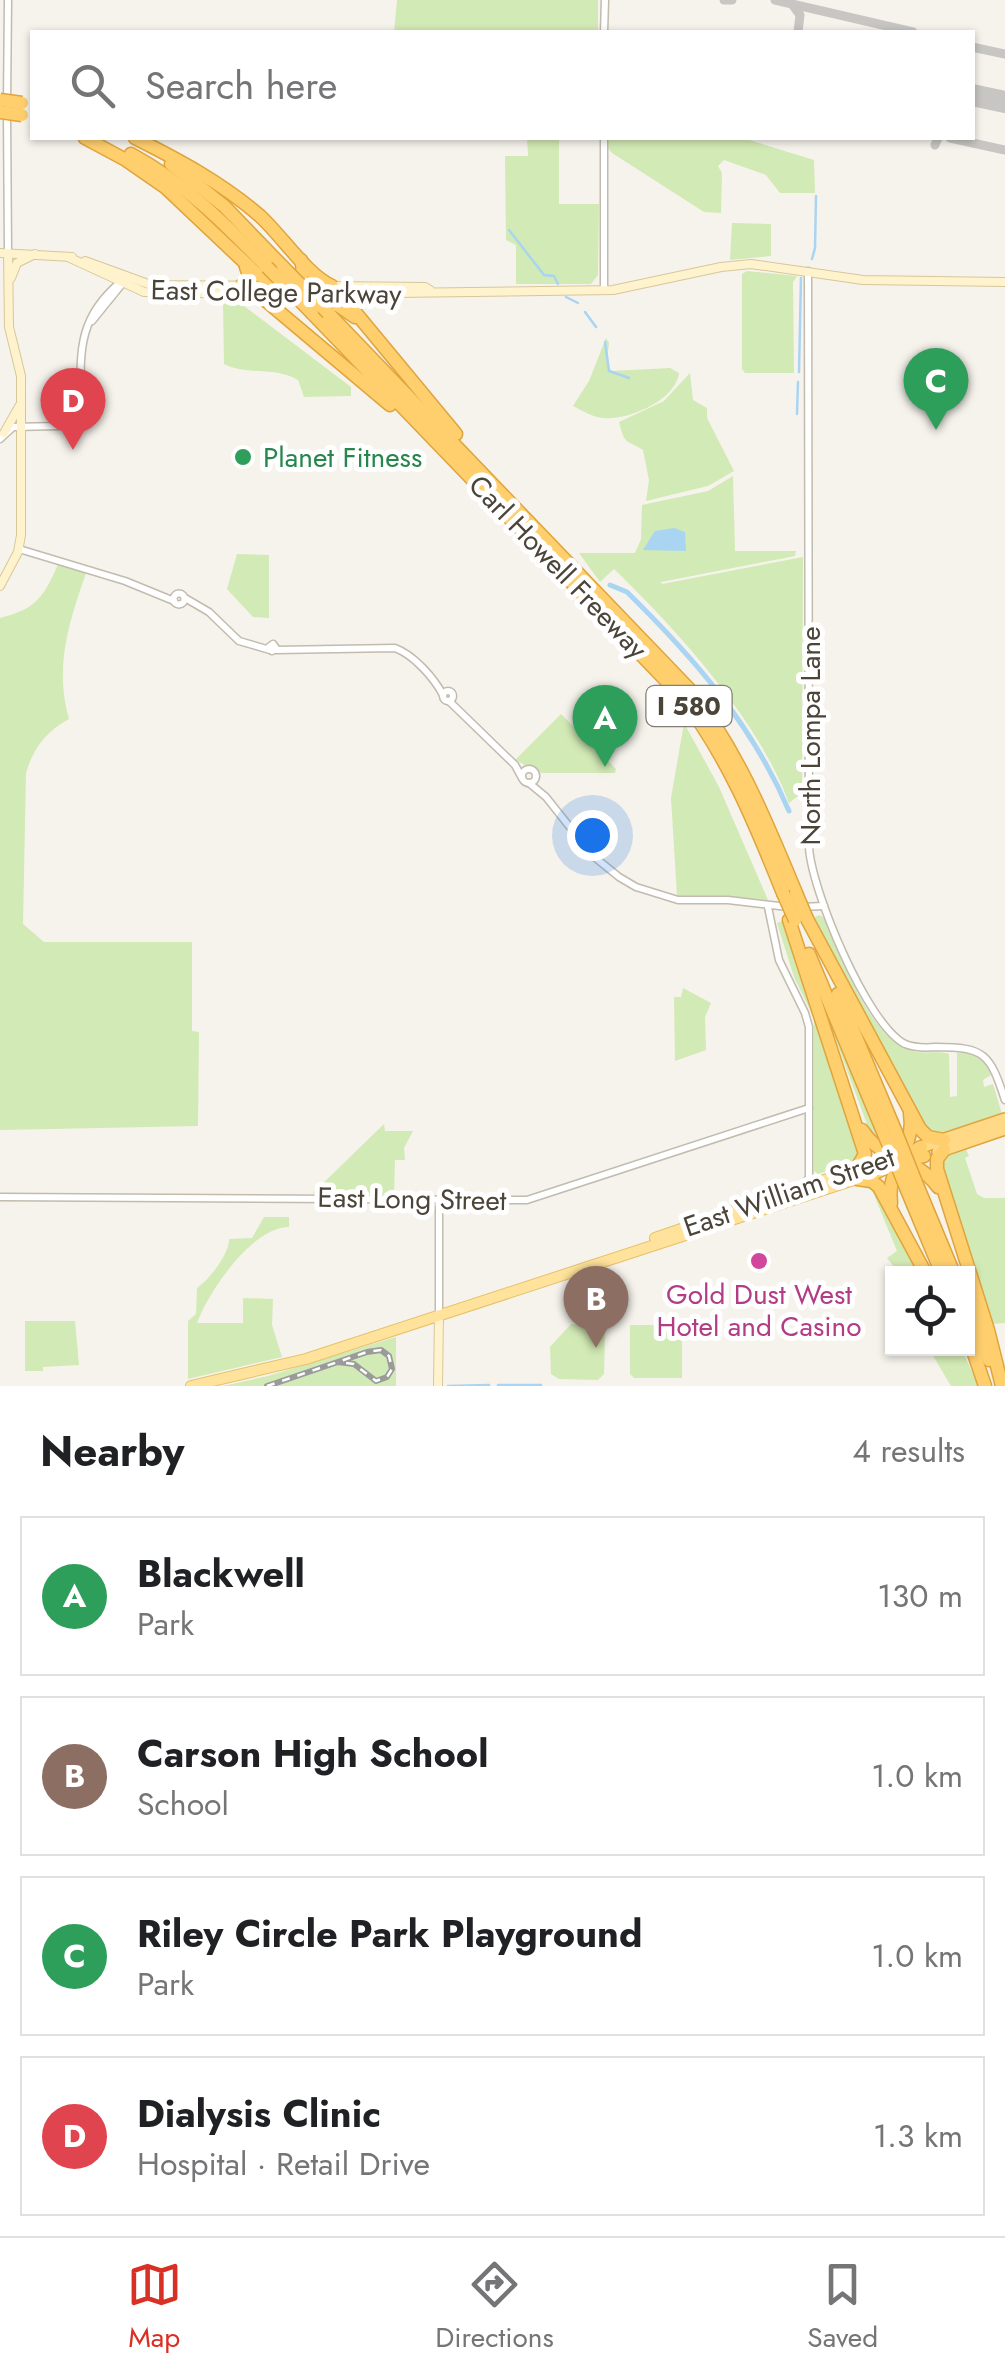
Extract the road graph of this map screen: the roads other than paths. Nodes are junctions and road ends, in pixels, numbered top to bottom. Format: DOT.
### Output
graph roads {
  1 [pos="8,0"];
  2 [pos="604,0"];
  3 [pos="604,30"];
  4 [pos="0,100"];
  5 [pos="27,110"];
  6 [pos="0,112"];
  7 [pos="89,140"];
  8 [pos="101,140"];
  9 [pos="128,140"];
  10 [pos="139,140"];
  11 [pos="604,140"];
  12 [pos="4,253"];
  13 [pos="39,253"];
  14 [pos="299,257"];
  15 [pos="241,260"];
  16 [pos="0,265"];
  17 [pos="808,271"];
  18 [pos="123,281"];
  19 [pos="1005,282"];
  20 [pos="8,287"];
  21 [pos="326,289"];
  22 [pos="246,290"];
  23 [pos="274,290"];
  24 [pos="430,290"];
  25 [pos="604,290"];
  26 [pos="299,291"];
  27 [pos="364,294"];
  28 [pos="298,326"];
  29 [pos="364,326"];
  30 [pos="21,400"];
  31 [pos="22,427"];
  32 [pos="2,436"];
  33 [pos="484,491"];
  34 [pos="504,495"];
  35 [pos="20,547"];
  36 [pos="0,586"];
  37 [pos="513,763"];
  38 [pos="528,769"];
  39 [pos="536,776"];
  40 [pos="526,780"];
  41 [pos="541,791"];
  42 [pos="785,890"];
  43 [pos="824,906"];
  44 [pos="768,907"];
  45 [pos="797,920"];
  46 [pos="1005,1100"];
  47 [pos="905,1102"];
  48 [pos="809,1108"];
  49 [pos="856,1119"];
  50 [pos="999,1130"];
  51 [pos="944,1145"];
  52 [pos="922,1152"];
  53 [pos="900,1159"];
  54 [pos="876,1167"];
  55 [pos="857,1174"];
  56 [pos="809,1182"];
  57 [pos="912,1187"];
  58 [pos="0,1197"];
  59 [pos="945,1197"];
  60 [pos="439,1201"];
  61 [pos="893,1210"];
  62 [pos="922,1266"];
  63 [pos="939,1266"];
  64 [pos="950,1266"];
  65 [pos="575,1268"];
  66 [pos="439,1314"];
  67 [pos="975,1324"];
  68 [pos="969,1356"];
  69 [pos="974,1356"];
  70 [pos="191,1386"];
  71 [pos="438,1386"];
  72 [pos="984,1386"];
  73 [pos="1000,1386"];
  1 -- 12 [label="street"];
  2 -- 3 [label="street"];
  4 -- 5 [label="highway, bridge"];
  5 -- 6 [label="highway, bridge"];
  7 -- 15 [label="highway"];
  8 -- 33 [label="highway, Carl Howell Freeway / I 580, bridge"];
  9 -- 34 [label="highway, Carl Howell Freeway / I 580, bridge"];
  10 -- 14 [label="highway"];
  11 -- 25 [label="street"];
  12 -- 13 [label="main road, East College Parkway"];
  12 -- 20 [label="main road"];
  13 -- 18 [label="main road, East College Parkway"];
  13 -- 20 [label="main road"];
  14 -- 21 [label="highway"];
  14 -- 26 [label="highway"];
  15 -- 22 [label="highway"];
  15 -- 26 [label="highway"];
  16 -- 20 [label="main road"];
  17 -- 19 [label="main road, East College Parkway"];
  17 -- 25 [label="main road, East College Parkway"];
  17 -- 43 [label="street, North Lompa Lane"];
  18 -- 22 [label="main road, East College Parkway"];
  18 -- 22 [label="main road, East College Parkway"];
  18 -- 31 [label="street"];
  20 -- 30 [label="main road"];
  21 -- 24 [label="main road, East College Parkway"];
  21 -- 26 [label="highway"];
  21 -- 27 [label="main road, East College Parkway"];
  22 -- 23 [label="main road, East College Parkway"];
  22 -- 23 [label="main road, East College Parkway"];
  22 -- 28 [label="highway"];
  23 -- 26 [label="highway"];
  24 -- 25 [label="main road, East College Parkway"];
  24 -- 27 [label="main road, East College Parkway"];
  26 -- 28 [label="highway"];
  26 -- 29 [label="highway"];
  27 -- 29 [label="highway"];
  28 -- 33 [label="highway"];
  29 -- 34 [label="highway"];
  30 -- 31 [label="main road"];
  30 -- 32 [label="main road"];
  31 -- 32 [label="street"];
  31 -- 35 [label="main road"];
  33 -- 42 [label="highway, Carl Howell Freeway / I 580"];
  34 -- 42 [label="highway, Carl Howell Freeway / I 580"];
  35 -- 36 [label="main road"];
  35 -- 37 [label="street"];
  37 -- 38 [label="street"];
  37 -- 40 [label="street"];
  38 -- 39 [label="street"];
  38 -- 40 [label="street"];
  39 -- 40 [label="street"];
  39 -- 41 [label="street"];
  40 -- 41 [label="street"];
  41 -- 44 [label="street"];
  42 -- 45 [label="highway, Carl Howell Freeway / I 580, bridge"];
  43 -- 44 [label="street"];
  43 -- 46 [label="street, North Lompa Lane"];
  44 -- 48 [label="street"];
  45 -- 47 [label="highway"];
  45 -- 49 [label="highway"];
  45 -- 57 [label="highway, Carl Howell Freeway / I 580, bridge"];
  47 -- 51 [label="highway"];
  47 -- 53 [label="highway"];
  48 -- 56 [label="street"];
  48 -- 60 [label="street, East Long Street"];
  49 -- 53 [label="highway"];
  49 -- 55 [label="highway"];
  50 -- 51 [label="highway, East William Street"];
  50 -- 51 [label="highway, East William Street"];
  51 -- 52 [label="highway, East William Street"];
  51 -- 59 [label="highway"];
  52 -- 53 [label="highway"];
  53 -- 54 [label="highway"];
  53 -- 59 [label="highway"];
  53 -- 61 [label="highway"];
  54 -- 55 [label="main road, East William Street"];
  55 -- 56 [label="main road, East William Street"];
  55 -- 61 [label="highway"];
  55 -- 65 [label="main road, East William Street"];
  56 -- 65 [label="main road, East William Street"];
  57 -- 63 [label="highway, Carl Howell Freeway / I 580"];
  57 -- 64 [label="highway, Carl Howell Freeway / I 580"];
  58 -- 60 [label="street, East Long Street"];
  59 -- 73 [label="highway"];
  60 -- 66 [label="street"];
  61 -- 62 [label="highway"];
  65 -- 66 [label="main road, East William Street"];
  66 -- 70 [label="main road, East William Street"];
  66 -- 71 [label="main road"];
  67 -- 73 [label="highway"];
  68 -- 72 [label="highway"];
  69 -- 72 [label="highway"];
}
